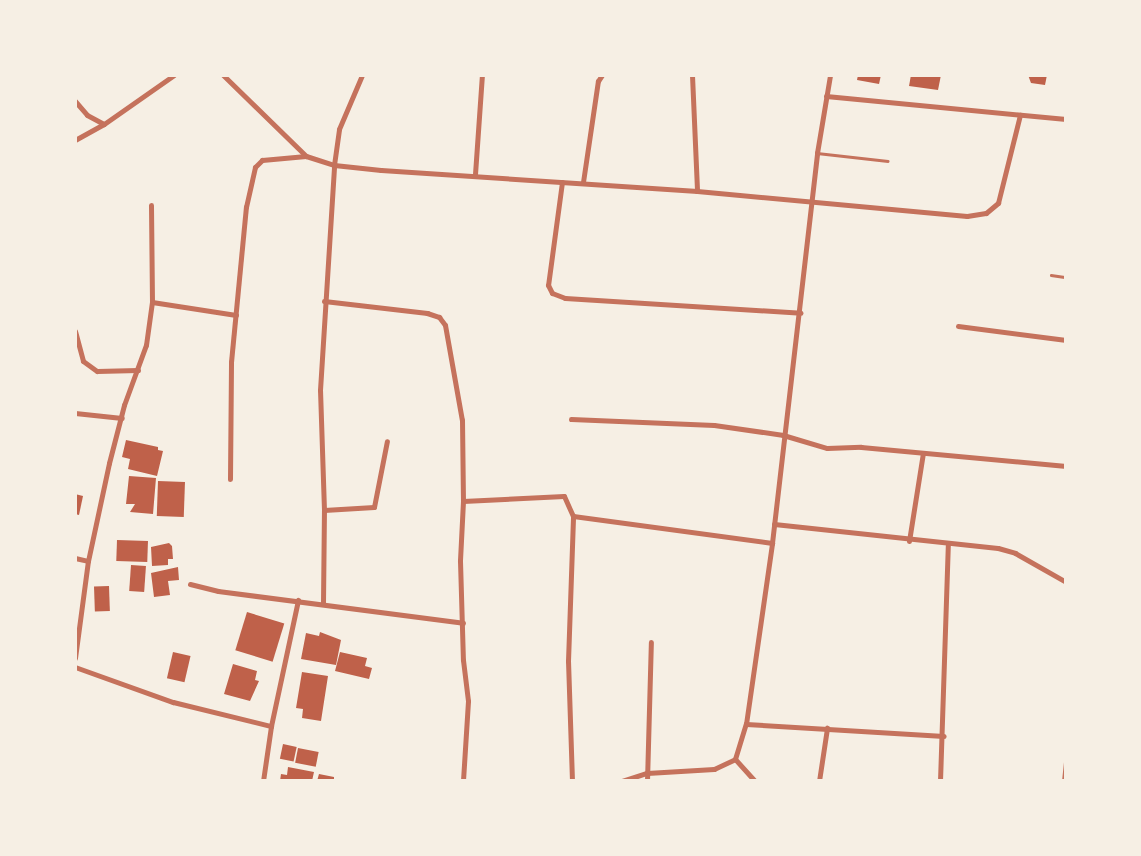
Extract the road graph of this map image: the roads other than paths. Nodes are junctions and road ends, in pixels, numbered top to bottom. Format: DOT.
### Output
graph roads {
  1 [pos="174,75"];
  2 [pos="223,75"];
  3 [pos="362,75"];
  4 [pos="482,75"];
  5 [pos="602,75"];
  6 [pos="692,75"];
  7 [pos="830,75"];
  8 [pos="826,96"];
  9 [pos="75,102"];
  10 [pos="1020,115"];
  11 [pos="1066,119"];
  12 [pos="104,124"];
  13 [pos="75,140"];
  14 [pos="817,153"];
  15 [pos="306,156"];
  16 [pos="888,161"];
  17 [pos="334,165"];
  18 [pos="475,174"];
  19 [pos="562,181"];
  20 [pos="583,183"];
  21 [pos="697,191"];
  22 [pos="811,203"];
  23 [pos="151,205"];
  24 [pos="1051,275"];
  25 [pos="1066,277"];
  26 [pos="324,301"];
  27 [pos="152,302"];
  28 [pos="801,313"];
  29 [pos="236,315"];
  30 [pos="958,326"];
  31 [pos="75,331"];
  32 [pos="1066,340"];
  33 [pos="138,370"];
  34 [pos="75,413"];
  35 [pos="122,418"];
  36 [pos="570,419"];
  37 [pos="783,435"];
  38 [pos="387,441"];
  39 [pos="923,453"];
  40 [pos="1066,466"];
  41 [pos="230,479"];
  42 [pos="463,501"];
  43 [pos="324,510"];
  44 [pos="573,516"];
  45 [pos="774,524"];
  46 [pos="909,541"];
  47 [pos="772,543"];
  48 [pos="948,545"];
  49 [pos="75,558"];
  50 [pos="88,561"];
  51 [pos="1066,582"];
  52 [pos="190,584"];
  53 [pos="298,600"];
  54 [pos="323,603"];
  55 [pos="463,622"];
  56 [pos="651,642"];
  57 [pos="75,658"];
  58 [pos="75,667"];
  59 [pos="746,724"];
  60 [pos="271,726"];
  61 [pos="827,728"];
  62 [pos="944,736"];
  63 [pos="735,759"];
  64 [pos="1066,762"];
  65 [pos="648,773"];
  66 [pos="263,781"];
  67 [pos="463,781"];
  68 [pos="572,781"];
  69 [pos="622,781"];
  70 [pos="647,781"];
  71 [pos="755,781"];
  72 [pos="819,781"];
  73 [pos="940,781"];
  74 [pos="1064,781"];
  1 -- 12 [label="street"];
  2 -- 15 [label="street"];
  3 -- 17 [label="street"];
  4 -- 18 [label="street"];
  5 -- 20 [label="street"];
  6 -- 21 [label="street"];
  7 -- 8 [label="street"];
  8 -- 10 [label="street"];
  8 -- 14 [label="street"];
  9 -- 12 [label="street"];
  10 -- 11 [label="street"];
  10 -- 22 [label="street"];
  12 -- 13 [label="street"];
  14 -- 16 [label="lane"];
  14 -- 22 [label="street"];
  15 -- 17 [label="street"];
  15 -- 29 [label="street"];
  17 -- 18 [label="street"];
  17 -- 26 [label="street"];
  18 -- 19 [label="street"];
  19 -- 20 [label="street"];
  19 -- 28 [label="street"];
  20 -- 21 [label="street"];
  21 -- 22 [label="street"];
  22 -- 28 [label="street"];
  23 -- 27 [label="street"];
  24 -- 25 [label="lane"];
  26 -- 42 [label="street"];
  26 -- 43 [label="street"];
  27 -- 29 [label="street"];
  27 -- 33 [label="street"];
  28 -- 37 [label="street"];
  29 -- 41 [label="street"];
  30 -- 32 [label="street"];
  31 -- 33 [label="street"];
  33 -- 35 [label="street"];
  34 -- 35 [label="street"];
  35 -- 50 [label="street"];
  36 -- 37 [label="street"];
  37 -- 39 [label="street"];
  37 -- 45 [label="street"];
  38 -- 43 [label="street"];
  39 -- 40 [label="street"];
  39 -- 46 [label="street"];
  42 -- 44 [label="street"];
  42 -- 55 [label="street"];
  43 -- 54 [label="street"];
  44 -- 47 [label="street"];
  44 -- 68 [label="street"];
  45 -- 46 [label="street"];
  45 -- 47 [label="street"];
  46 -- 48 [label="street"];
  47 -- 59 [label="street"];
  48 -- 51 [label="street"];
  48 -- 62 [label="street"];
  49 -- 50 [label="street"];
  50 -- 57 [label="street"];
  52 -- 53 [label="street"];
  53 -- 54 [label="street"];
  53 -- 60 [label="street"];
  54 -- 55 [label="street"];
  55 -- 67 [label="street"];
  56 -- 65 [label="street"];
  58 -- 60 [label="street"];
  59 -- 61 [label="street"];
  59 -- 63 [label="street"];
  60 -- 66 [label="street"];
  61 -- 62 [label="street"];
  61 -- 72 [label="street"];
  62 -- 73 [label="street"];
  63 -- 65 [label="street"];
  63 -- 71 [label="street"];
  64 -- 74 [label="street"];
  65 -- 69 [label="street"];
  65 -- 70 [label="street"];
}
